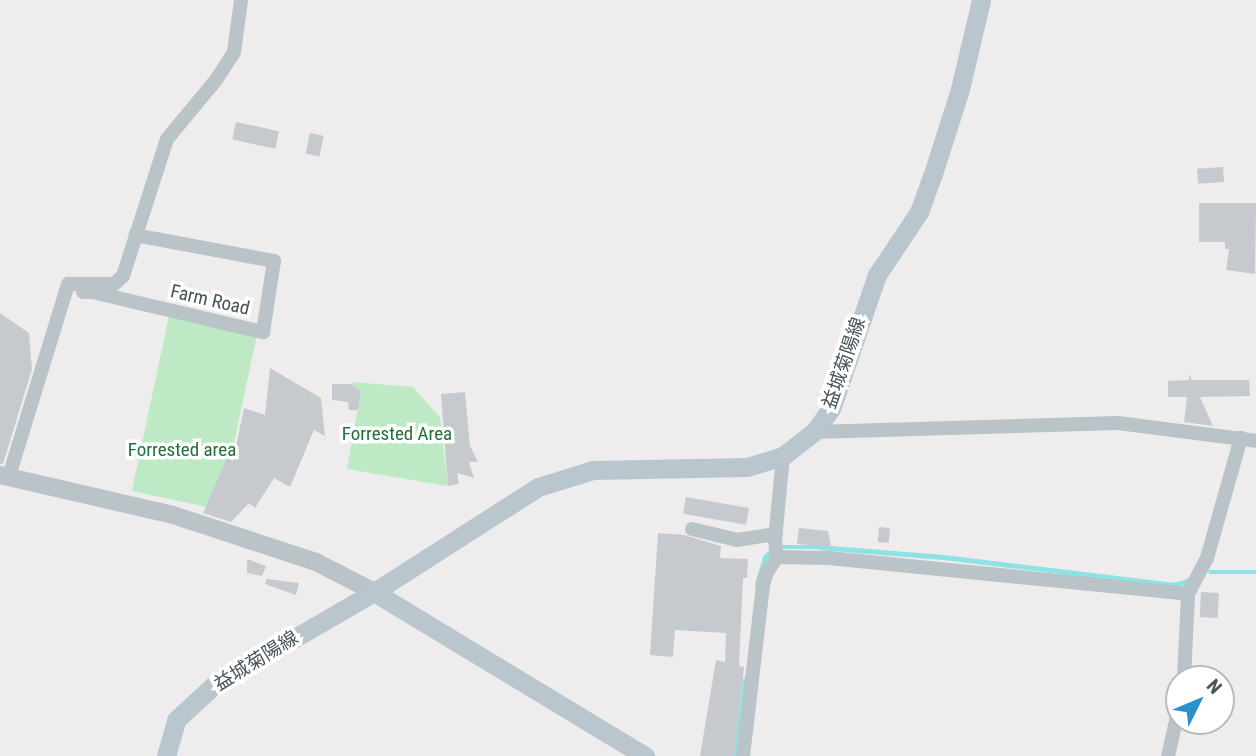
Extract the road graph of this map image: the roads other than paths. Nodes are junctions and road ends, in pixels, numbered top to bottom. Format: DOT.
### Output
graph roads {
  1 [pos="242,0"];
  2 [pos="981,0"];
  3 [pos="135,235"];
  4 [pos="64,299"];
  5 [pos="814,432"];
  6 [pos="1241,438"];
  7 [pos="1256,441"];
  8 [pos="783,456"];
  9 [pos="4,476"];
  10 [pos="692,529"];
  11 [pos="776,534"];
  12 [pos="778,556"];
  13 [pos="374,592"];
  14 [pos="1188,594"];
  15 [pos="1185,665"];
  16 [pos="1173,735"];
  17 [pos="166,756"];
  18 [pos="645,756"];
  19 [pos="744,756"];
  20 [pos="1168,756"];
  1 -- 3 [label="street"];
  2 -- 5 [label="main road, 益城菊陽線"];
  3 -- 4 [label="street"];
  3 -- 4 [label="street, Farm Road"];
  4 -- 9 [label="street"];
  5 -- 6 [label="street"];
  5 -- 8 [label="main road, 益城菊陽線"];
  6 -- 7 [label="street"];
  6 -- 14 [label="street"];
  8 -- 11 [label="street"];
  8 -- 13 [label="main road, 益城菊陽線"];
  9 -- 13 [label="street"];
  10 -- 11 [label="street"];
  11 -- 12 [label="street"];
  12 -- 14 [label="street"];
  12 -- 19 [label="street"];
  13 -- 17 [label="main road, 益城菊陽線"];
  13 -- 18 [label="main road"];
  14 -- 15 [label="street"];
  16 -- 20 [label="street"];
}
